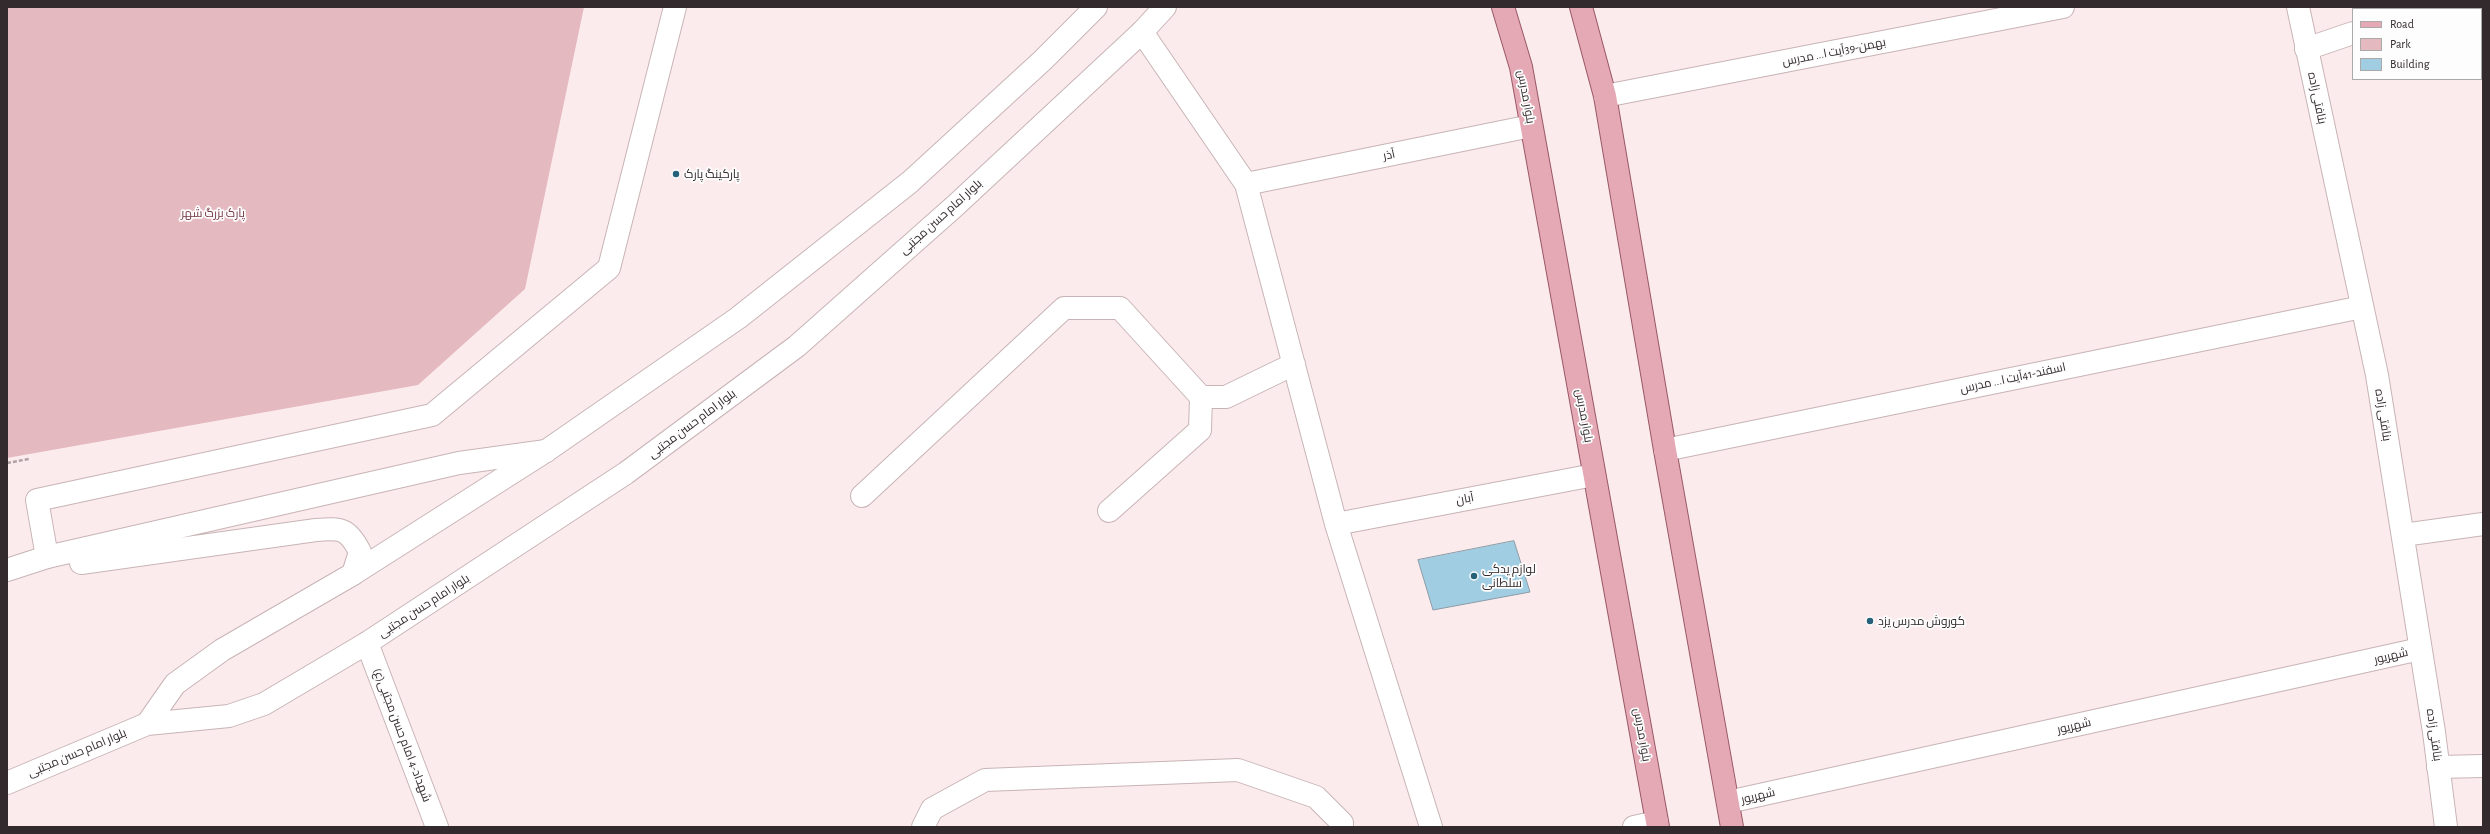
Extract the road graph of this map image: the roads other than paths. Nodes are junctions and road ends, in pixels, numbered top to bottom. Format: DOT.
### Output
graph roads {
  1 [pos="675,7"];
  2 [pos="1096,7"];
  3 [pos="1165,7"];
  4 [pos="1503,7"];
  5 [pos="1581,7"];
  6 [pos="2063,7"];
  7 [pos="2298,7"];
  8 [pos="1142,32"];
  9 [pos="2352,33"];
  10 [pos="2306,49"];
  11 [pos="1605,96"];
  12 [pos="1531,126"];
  13 [pos="1246,184"];
  14 [pos="2362,307"];
  15 [pos="1294,364"];
  16 [pos="1201,397"];
  17 [pos="1665,450"];
  18 [pos="546,451"];
  19 [pos="1594,474"];
  20 [pos="862,496"];
  21 [pos="1109,511"];
  22 [pos="1336,524"];
  23 [pos="2483,524"];
  24 [pos="2403,535"];
  25 [pos="47,557"];
  26 [pos="7,570"];
  27 [pos="7,573"];
  28 [pos="353,574"];
  29 [pos="367,643"];
  30 [pos="2420,649"];
  31 [pos="147,724"];
  32 [pos="2483,766"];
  33 [pos="2438,767"];
  34 [pos="7,783"];
  35 [pos="1728,802"];
  36 [pos="1657,824"];
  37 [pos="437,827"];
  38 [pos="922,827"];
  39 [pos="1342,827"];
  40 [pos="1431,827"];
  41 [pos="1634,827"];
  42 [pos="1732,827"];
  43 [pos="2446,827"];
  1 -- 25 [label="street"];
  2 -- 18 [label="street"];
  3 -- 8 [label="street, بلوار امام حسن مجتبی"];
  4 -- 12 [label="main road, بلوار مدرس"];
  5 -- 11 [label="main road"];
  6 -- 11 [label="street, بهمن-39آیت ا... مدرس"];
  7 -- 10 [label="street, بنافتی زاده"];
  8 -- 13 [label="street"];
  8 -- 29 [label="street, بلوار امام حسن مجتبی"];
  9 -- 10 [label="street"];
  10 -- 14 [label="street, بنافتی زاده"];
  11 -- 17 [label="main road"];
  12 -- 13 [label="street, آذر"];
  12 -- 19 [label="main road, بلوار مدرس"];
  13 -- 15 [label="street"];
  14 -- 17 [label="street, اسفند-41آیت ا... مدرس"];
  14 -- 24 [label="street, بنافتی زاده"];
  15 -- 16 [label="street"];
  15 -- 22 [label="street"];
  16 -- 20 [label="street"];
  16 -- 21 [label="street"];
  17 -- 35 [label="main road"];
  18 -- 25 [label="street"];
  18 -- 28 [label="street"];
  19 -- 22 [label="street, آبان"];
  19 -- 36 [label="main road, بلوار مدرس"];
  22 -- 40 [label="street"];
  23 -- 24 [label="street"];
  24 -- 30 [label="street, بنافتی زاده"];
  25 -- 26 [label="street"];
  27 -- 28 [label="street"];
  28 -- 31 [label="street"];
  29 -- 31 [label="street, بلوار امام حسن مجتبی"];
  29 -- 37 [label="street, شهداد-4 امام حسن مجتبی(ع)"];
  30 -- 33 [label="street, بنافتی زاده"];
  30 -- 35 [label="street, شهریور"];
  31 -- 34 [label="street, بلوار امام حسن مجتبی"];
  32 -- 33 [label="street"];
  33 -- 43 [label="street, بنافتی زاده"];
  35 -- 42 [label="main road"];
  36 -- 41 [label="street"];
  38 -- 39 [label="street"];
}
